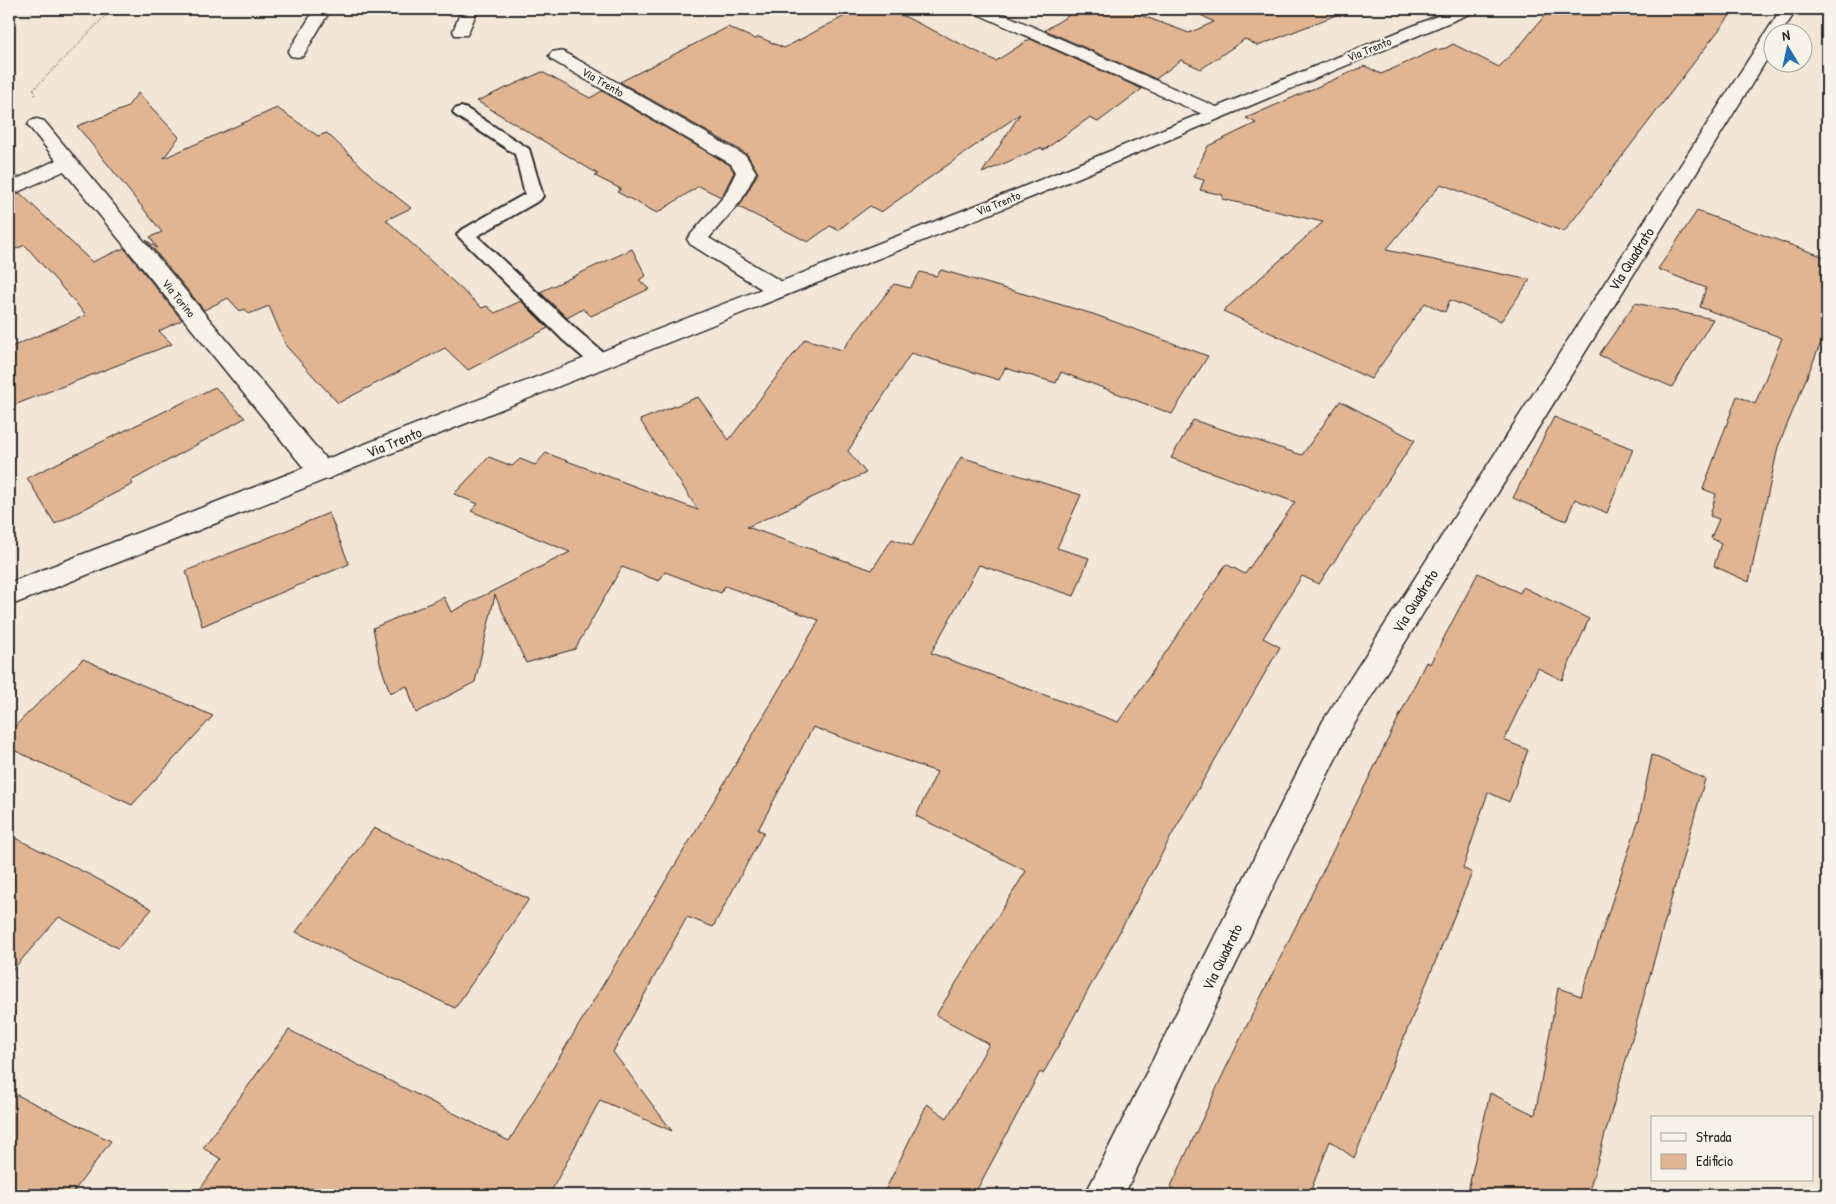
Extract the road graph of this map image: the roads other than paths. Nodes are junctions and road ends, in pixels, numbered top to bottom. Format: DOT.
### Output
graph roads {
  1 [pos="323,9"];
  2 [pos="470,9"];
  3 [pos="979,9"];
  4 [pos="1468,9"];
  5 [pos="1790,9"];
  6 [pos="1781,22"];
  7 [pos="461,31"];
  8 [pos="1764,49"];
  9 [pos="297,52"];
  10 [pos="558,56"];
  11 [pos="461,112"];
  12 [pos="1215,112"];
  13 [pos="37,125"];
  14 [pos="67,162"];
  15 [pos="9,190"];
  16 [pos="779,290"];
  17 [pos="600,361"];
  18 [pos="320,471"];
  19 [pos="9,595"];
  20 [pos="1104,1195"];
  1 -- 9 [label="street"];
  2 -- 7 [label="street"];
  3 -- 12 [label="street"];
  4 -- 12 [label="street, Via Trento"];
  5 -- 6 [label="street, Via Quadrato"];
  8 -- 20 [label="street, Via Quadrato"];
  10 -- 16 [label="street, Via Trento"];
  11 -- 17 [label="lane"];
  12 -- 16 [label="street, Via Trento"];
  13 -- 14 [label="street, Via Torino"];
  14 -- 15 [label="street"];
  14 -- 18 [label="street, Via Torino"];
  16 -- 17 [label="street, Via Trento"];
  17 -- 18 [label="street, Via Trento"];
  18 -- 19 [label="street, Via Trento"];
}
